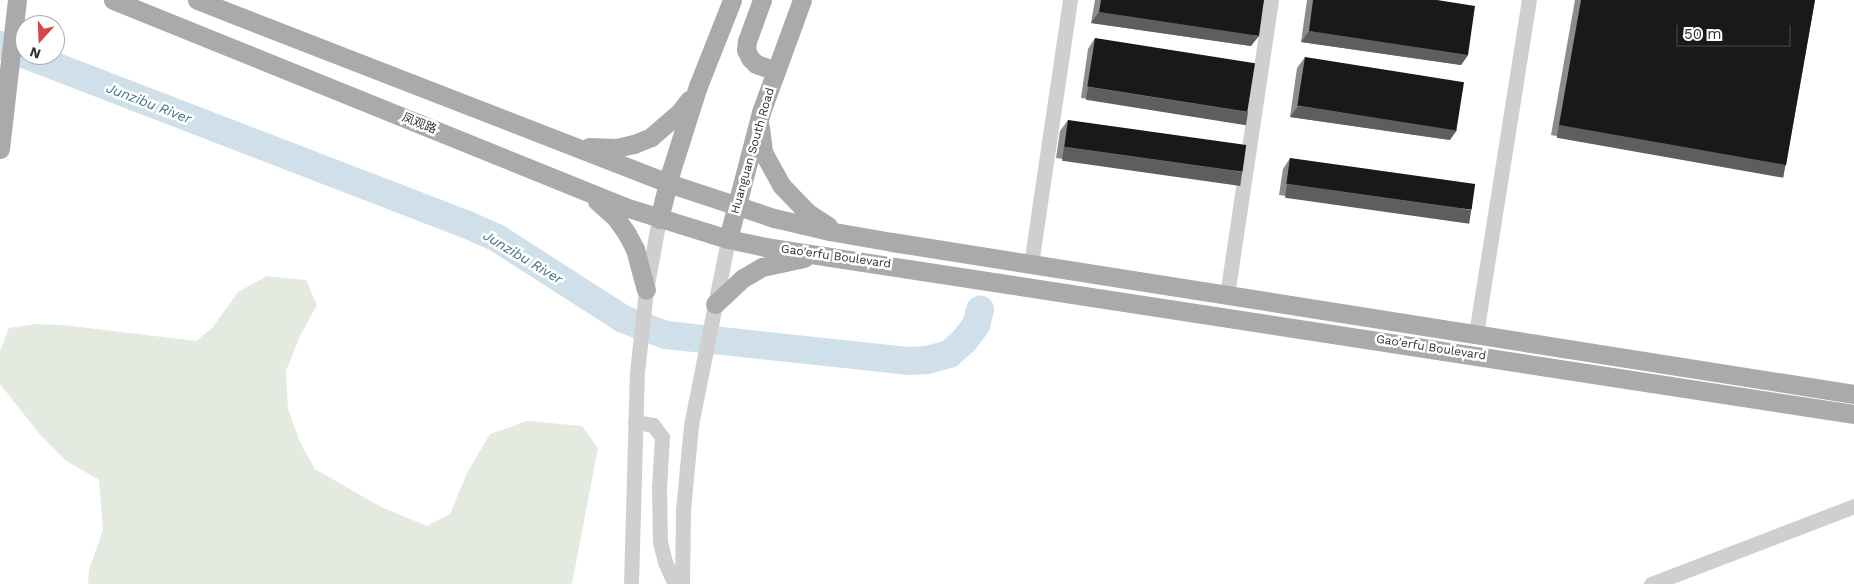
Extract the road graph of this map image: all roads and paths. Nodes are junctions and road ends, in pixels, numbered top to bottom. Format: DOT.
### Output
graph roads {
  1 [pos="17,0"];
  2 [pos="113,0"];
  3 [pos="197,0"];
  4 [pos="732,0"];
  5 [pos="762,0"];
  6 [pos="802,0"];
  7 [pos="1070,0"];
  8 [pos="1271,0"];
  9 [pos="1528,0"];
  10 [pos="776,71"];
  11 [pos="698,86"];
  12 [pos="760,117"];
  13 [pos="560,141"];
  14 [pos="0,149"];
  15 [pos="668,183"];
  16 [pos="582,190"];
  17 [pos="736,208"];
  18 [pos="659,219"];
  19 [pos="842,234"];
  20 [pos="728,239"];
  21 [pos="842,258"];
  22 [pos="1031,264"];
  23 [pos="646,290"];
  24 [pos="1227,295"];
  25 [pos="715,304"];
  26 [pos="1476,334"];
  27 [pos="1854,394"];
  28 [pos="1854,414"];
  29 [pos="634,422"];
  30 [pos="1854,506"];
  31 [pos="631,584"];
  32 [pos="675,584"];
  33 [pos="682,584"];
  34 [pos="1651,584"];
  1 -- 14 [label="main road"];
  2 -- 16 [label="main road, 凤观路"];
  3 -- 13 [label="main road"];
  4 -- 11 [label="main road"];
  5 -- 10 [label="main road"];
  6 -- 10 [label="main road, Huanguan South Road"];
  7 -- 22 [label="street"];
  8 -- 24 [label="street"];
  9 -- 26 [label="street"];
  10 -- 12 [label="main road, Huanguan South Road"];
  11 -- 13 [label="main road"];
  11 -- 15 [label="main road"];
  12 -- 17 [label="main road, Huanguan South Road"];
  12 -- 19 [label="main road"];
  13 -- 15 [label="main road"];
  15 -- 17 [label="main road"];
  15 -- 18 [label="main road"];
  16 -- 18 [label="main road, 凤观路"];
  16 -- 23 [label="main road"];
  17 -- 19 [label="main road, Gao'erfu Boulevard"];
  17 -- 20 [label="main road, Huanguan South Road"];
  18 -- 20 [label="main road, 凤观路"];
  18 -- 23 [label="street"];
  19 -- 22 [label="main road, Gao'erfu Boulevard"];
  20 -- 21 [label="main road, Gao'erfu Boulevard"];
  20 -- 25 [label="street, Huanguan South Road"];
  21 -- 25 [label="main road"];
  21 -- 28 [label="main road, Gao'erfu Boulevard"];
  22 -- 24 [label="main road, Gao'erfu Boulevard"];
  23 -- 29 [label="street"];
  24 -- 26 [label="main road, Gao'erfu Boulevard"];
  25 -- 33 [label="street, Huanguan South Road"];
  26 -- 27 [label="main road, Gao'erfu Boulevard"];
  29 -- 31 [label="street"];
  29 -- 32 [label="street"];
  30 -- 34 [label="street"];
}
